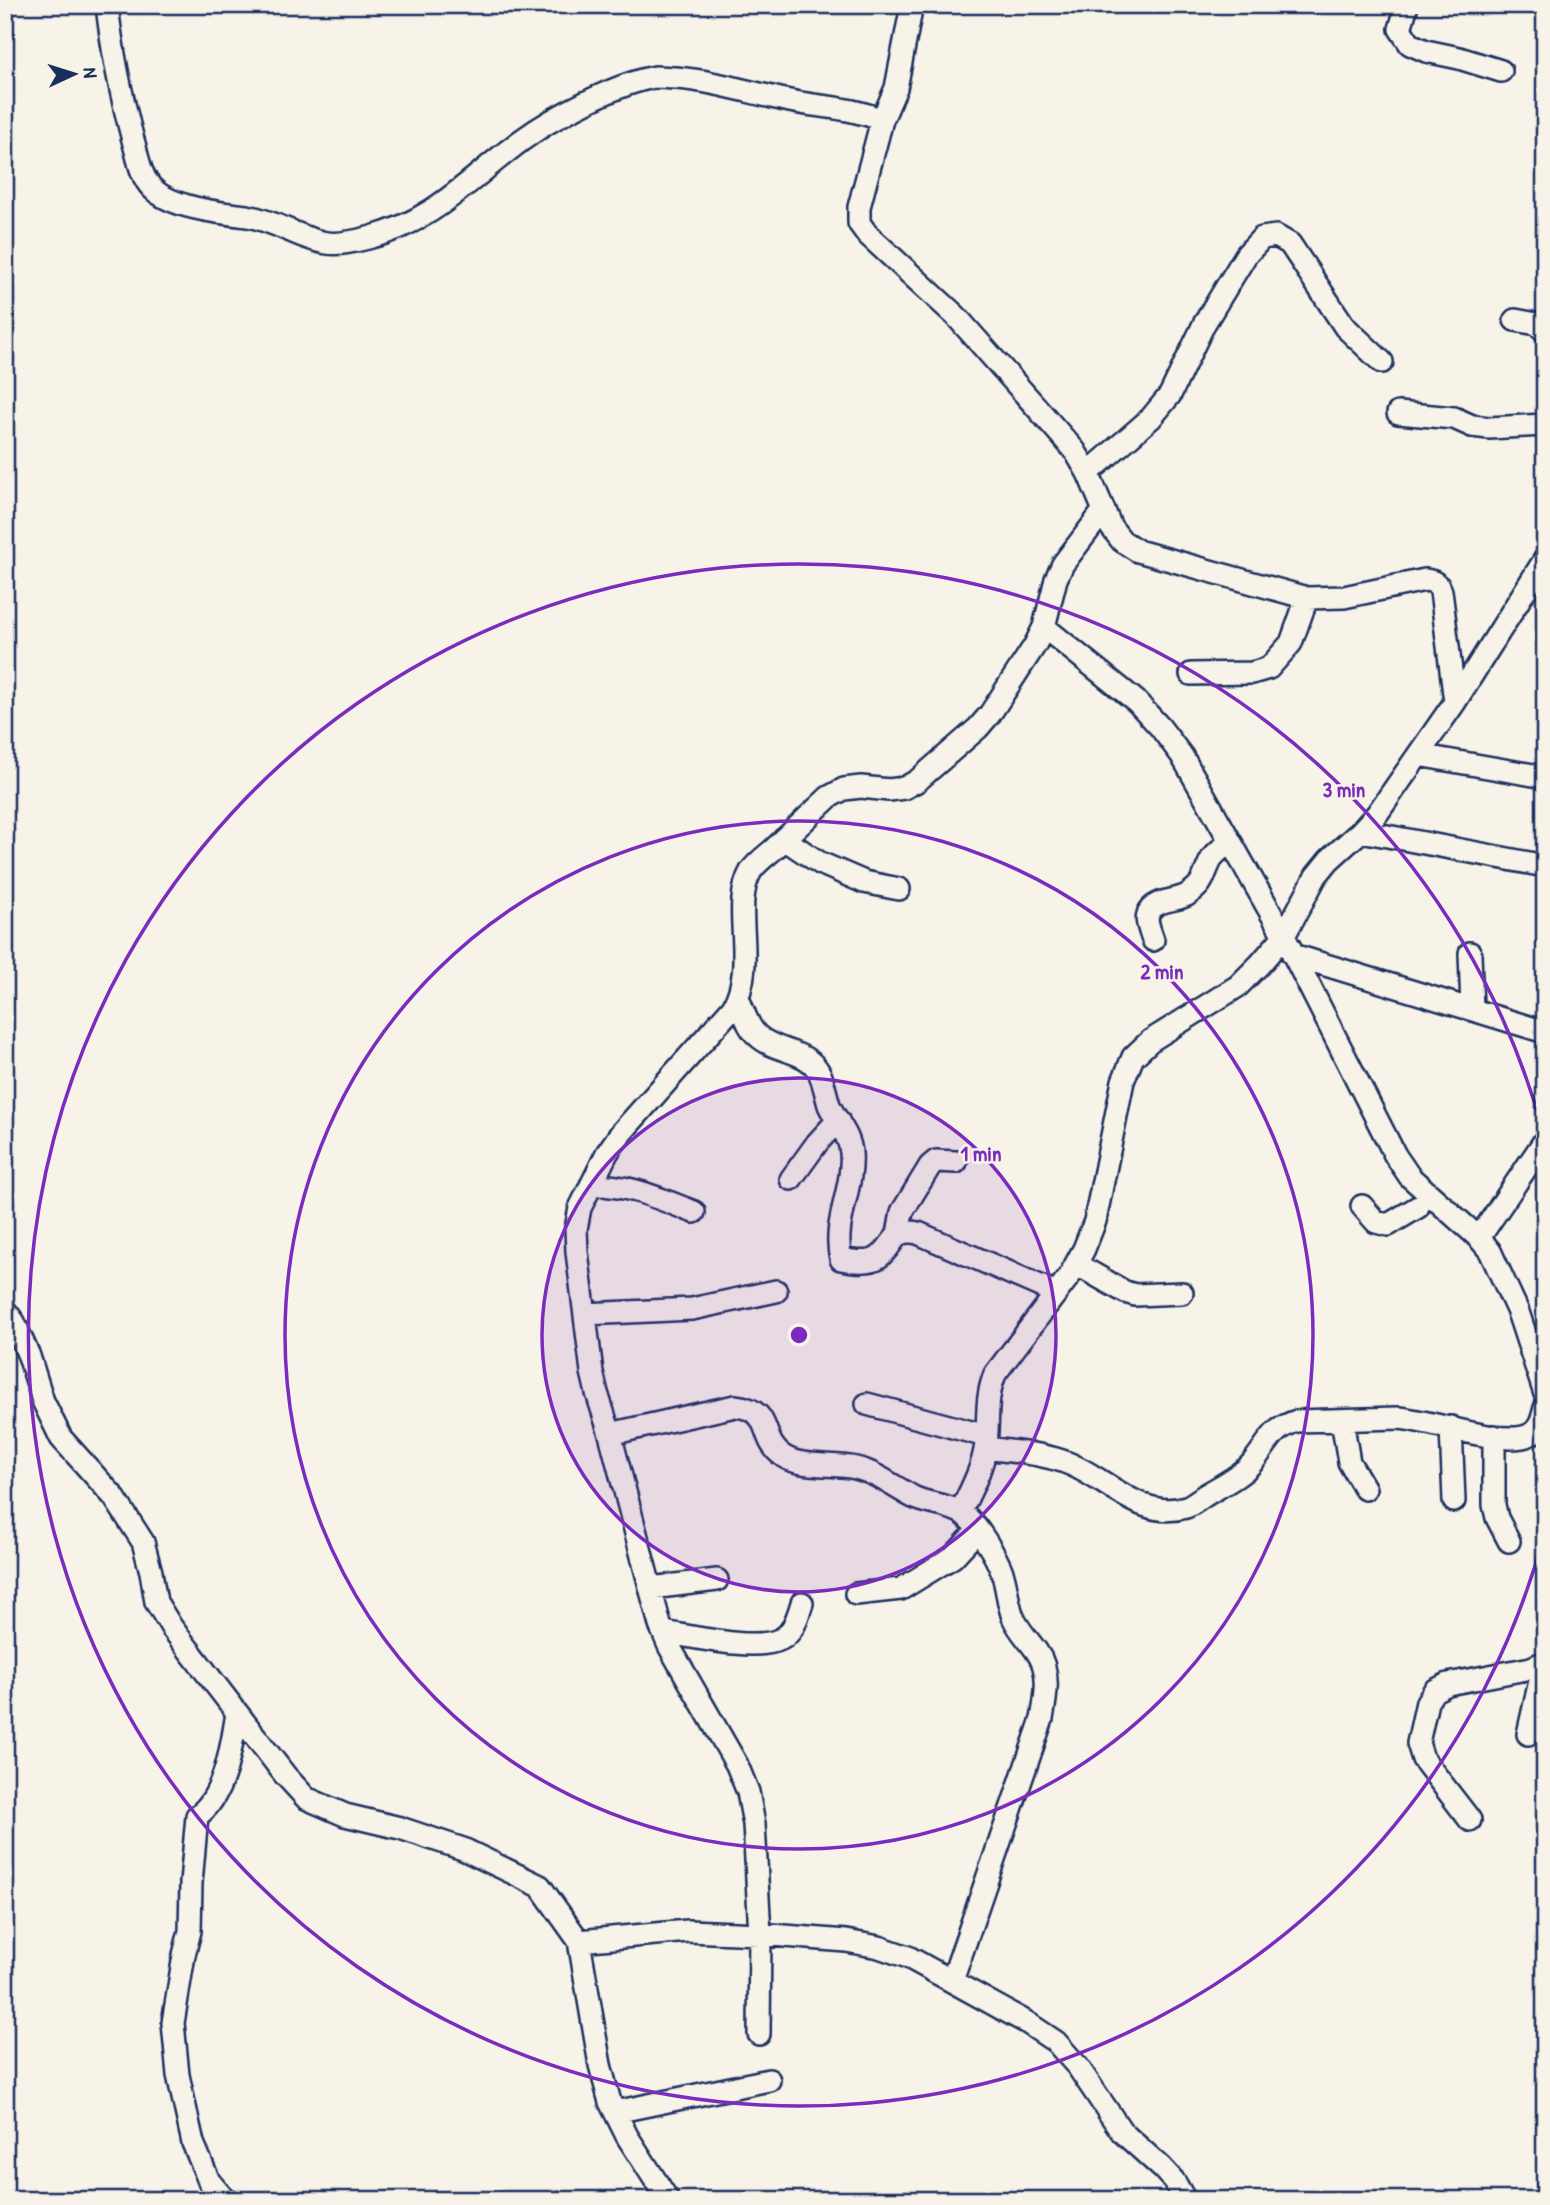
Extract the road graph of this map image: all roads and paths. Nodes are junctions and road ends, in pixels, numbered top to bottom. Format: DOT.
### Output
graph roads {
  1 [pos="107,5"];
  2 [pos="912,5"];
  3 [pos="1408,5"];
  4 [pos="1501,71"];
  5 [pos="883,120"];
  6 [pos="1515,320"];
  7 [pos="1545,331"];
  8 [pos="1382,362"];
  9 [pos="1398,412"];
  10 [pos="1545,425"];
  11 [pos="1088,473"];
  12 [pos="1104,510"];
  13 [pos="1545,559"];
  14 [pos="1307,598"];
  15 [pos="1044,627"];
  16 [pos="1191,674"];
  17 [pos="1455,702"];
  18 [pos="1418,755"];
  19 [pos="1545,777"];
  20 [pos="1361,831"];
  21 [pos="784,839"];
  22 [pos="1230,842"];
  23 [pos="1545,866"];
  24 [pos="899,889"];
  25 [pos="1153,940"];
  26 [pos="1289,945"];
  27 [pos="1470,953"];
  28 [pos="738,998"];
  29 [pos="1472,1009"];
  30 [pos="1545,1032"];
  31 [pos="838,1120"];
  32 [pos="1545,1140"];
  33 [pos="956,1162"];
  34 [pos="791,1179"];
  35 [pos="591,1185"];
  36 [pos="1425,1202"];
  37 [pos="1362,1206"];
  38 [pos="694,1212"];
  39 [pos="898,1234"];
  40 [pos="1479,1238"];
  41 [pos="1076,1264"];
  42 [pos="776,1291"];
  43 [pos="1056,1293"];
  44 [pos="1182,1293"];
  45 [pos="5,1310"];
  46 [pos="585,1314"];
  47 [pos="1544,1387"];
  48 [pos="1545,1394"];
  49 [pos="867,1404"];
  50 [pos="1545,1408"];
  51 [pos="1342,1420"];
  52 [pos="1451,1427"];
  53 [pos="610,1434"];
  54 [pos="1493,1436"];
  55 [pos="986,1442"];
  56 [pos="1364,1489"];
  57 [pos="1454,1502"];
  58 [pos="961,1511"];
  59 [pos="977,1531"];
  60 [pos="1509,1541"];
  61 [pos="717,1580"];
  62 [pos="650,1588"];
  63 [pos="856,1594"];
  64 [pos="802,1602"];
  65 [pos="663,1632"];
  66 [pos="1544,1663"];
  67 [pos="237,1713"];
  68 [pos="1528,1734"];
  69 [pos="1470,1820"];
  70 [pos="760,1934"];
  71 [pos="579,1941"];
  72 [pos="952,1981"];
  73 [pos="759,2034"];
  74 [pos="769,2080"];
  75 [pos="615,2112"];
  76 [pos="665,2199"];
  77 [pos="225,2200"];
  78 [pos="1185,2200"];
  1 -- 5 [label="street"];
  2 -- 5 [label="street"];
  3 -- 4 [label="street"];
  5 -- 11 [label="street"];
  6 -- 7 [label="street"];
  8 -- 11 [label="street"];
  9 -- 10 [label="street"];
  11 -- 12 [label="street"];
  12 -- 14 [label="street"];
  12 -- 15 [label="street"];
  13 -- 17 [label="street"];
  14 -- 16 [label="street"];
  14 -- 17 [label="street"];
  15 -- 21 [label="street"];
  15 -- 22 [label="street"];
  17 -- 18 [label="street"];
  18 -- 19 [label="street"];
  18 -- 20 [label="street"];
  20 -- 23 [label="street"];
  20 -- 26 [label="street"];
  21 -- 24 [label="street"];
  21 -- 28 [label="street"];
  22 -- 25 [label="street"];
  22 -- 26 [label="street"];
  26 -- 29 [label="street"];
  26 -- 36 [label="street"];
  26 -- 41 [label="street"];
  27 -- 29 [label="street"];
  28 -- 31 [label="street"];
  28 -- 35 [label="street"];
  29 -- 30 [label="street"];
  31 -- 34 [label="street"];
  31 -- 39 [label="street"];
  32 -- 40 [label="street"];
  33 -- 39 [label="street"];
  35 -- 38 [label="street"];
  35 -- 46 [label="street"];
  36 -- 37 [label="street"];
  36 -- 40 [label="street"];
  39 -- 43 [label="street"];
  40 -- 47 [label="street"];
  41 -- 43 [label="street"];
  41 -- 44 [label="street"];
  42 -- 46 [label="street"];
  43 -- 55 [label="street"];
  45 -- 67 [label="street"];
  46 -- 53 [label="street"];
  47 -- 48 [label="street"];
  49 -- 55 [label="street"];
  50 -- 54 [label="street"];
  51 -- 52 [label="street"];
  51 -- 55 [label="street"];
  51 -- 56 [label="street"];
  52 -- 54 [label="street"];
  52 -- 57 [label="street"];
  53 -- 58 [label="street"];
  53 -- 62 [label="street"];
  54 -- 60 [label="street"];
  55 -- 58 [label="street"];
  58 -- 59 [label="street"];
  59 -- 63 [label="street"];
  59 -- 72 [label="street"];
  61 -- 62 [label="street"];
  62 -- 65 [label="street"];
  64 -- 65 [label="street"];
  65 -- 70 [label="street"];
  66 -- 68 [label="street"];
  66 -- 69 [label="street"];
  67 -- 71 [label="street"];
  67 -- 77 [label="street"];
  70 -- 71 [label="street"];
  70 -- 72 [label="street"];
  70 -- 73 [label="street"];
  71 -- 75 [label="street"];
  72 -- 78 [label="street"];
  74 -- 75 [label="street"];
  75 -- 76 [label="street"];
}
